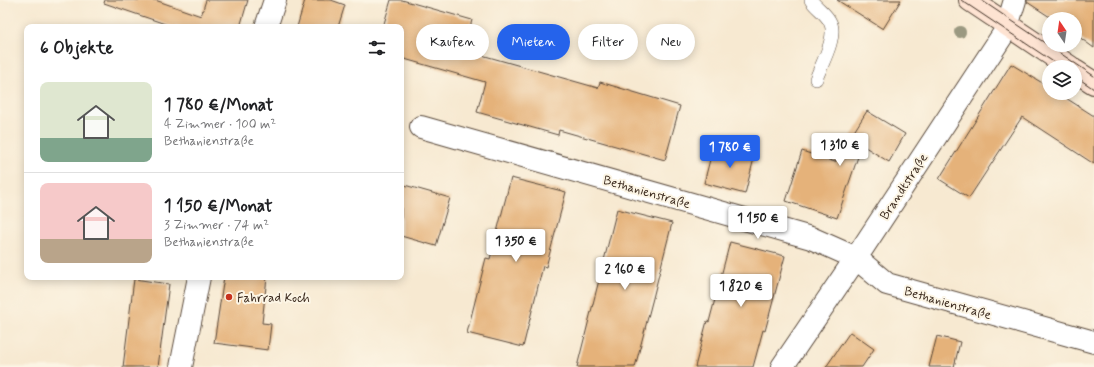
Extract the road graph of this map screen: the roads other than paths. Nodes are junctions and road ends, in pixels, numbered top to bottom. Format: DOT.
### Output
graph roads {
  1 [pos="275,0"];
  2 [pos="811,0"];
  3 [pos="970,0"];
  4 [pos="1015,0"];
  5 [pos="267,24"];
  6 [pos="1008,26"];
  7 [pos="1059,60"];
  8 [pos="1082,75"];
  9 [pos="816,79"];
  10 [pos="1094,83"];
  11 [pos="421,127"];
  12 [pos="856,258"];
  13 [pos="198,280"];
  14 [pos="1094,342"];
  15 [pos="181,367"];
  16 [pos="782,367"];
  1 -- 5 [label="street"];
  2 -- 9 [label="lane"];
  3 -- 6 [label="main road"];
  4 -- 6 [label="street, Brandtstraße"];
  6 -- 7 [label="main road"];
  6 -- 12 [label="street, Brandtstraße"];
  8 -- 10 [label="main road"];
  11 -- 12 [label="street, Bethanienstraße"];
  12 -- 14 [label="street, Bethanienstraße"];
  12 -- 16 [label="street, Brandtstraße"];
  13 -- 15 [label="street"];
}
